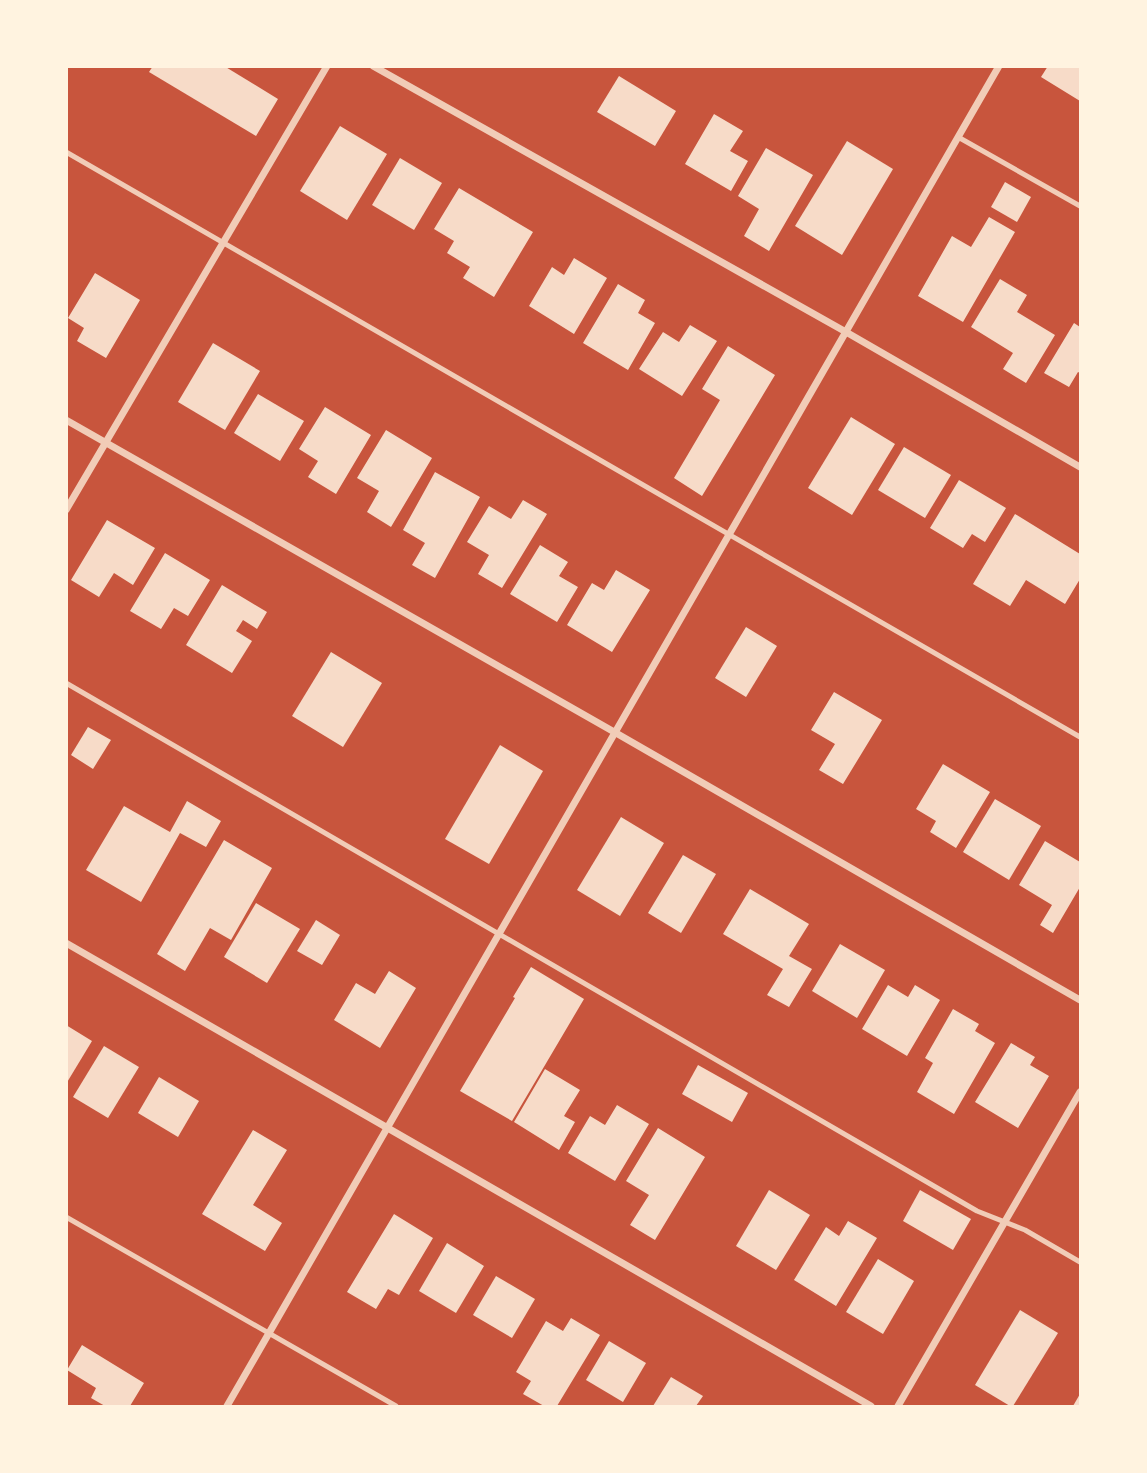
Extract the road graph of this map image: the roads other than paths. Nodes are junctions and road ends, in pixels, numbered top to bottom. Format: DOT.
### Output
graph roads {
  1 [pos="327,66"];
  2 [pos="373,66"];
  3 [pos="999,66"];
  4 [pos="958,137"];
  5 [pos="66,152"];
  6 [pos="1080,206"];
  7 [pos="223,243"];
  8 [pos="846,332"];
  9 [pos="66,420"];
  10 [pos="105,443"];
  11 [pos="1080,467"];
  12 [pos="66,510"];
  13 [pos="730,535"];
  14 [pos="66,683"];
  15 [pos="616,733"];
  16 [pos="1080,737"];
  17 [pos="499,934"];
  18 [pos="66,943"];
  19 [pos="1080,1000"];
  20 [pos="1080,1092"];
  21 [pos="388,1128"];
  22 [pos="66,1217"];
  23 [pos="1005,1222"];
  24 [pos="1080,1262"];
  25 [pos="269,1334"];
  26 [pos="227,1406"];
  27 [pos="396,1406"];
  28 [pos="871,1406"];
  29 [pos="898,1406"];
  1 -- 7 [label="street"];
  2 -- 8 [label="street"];
  3 -- 4 [label="street"];
  4 -- 6 [label="lane"];
  4 -- 8 [label="street"];
  5 -- 7 [label="lane"];
  7 -- 10 [label="street"];
  7 -- 13 [label="lane"];
  8 -- 11 [label="street"];
  8 -- 13 [label="street"];
  9 -- 10 [label="street"];
  10 -- 12 [label="street"];
  10 -- 15 [label="street"];
  13 -- 15 [label="street"];
  13 -- 16 [label="lane"];
  14 -- 17 [label="lane"];
  15 -- 17 [label="street"];
  15 -- 19 [label="street"];
  17 -- 21 [label="street"];
  17 -- 23 [label="lane"];
  18 -- 21 [label="street"];
  20 -- 23 [label="street"];
  21 -- 25 [label="street"];
  21 -- 28 [label="street"];
  22 -- 25 [label="lane"];
  23 -- 24 [label="lane"];
  23 -- 29 [label="street"];
  25 -- 26 [label="street"];
  25 -- 27 [label="lane"];
}
